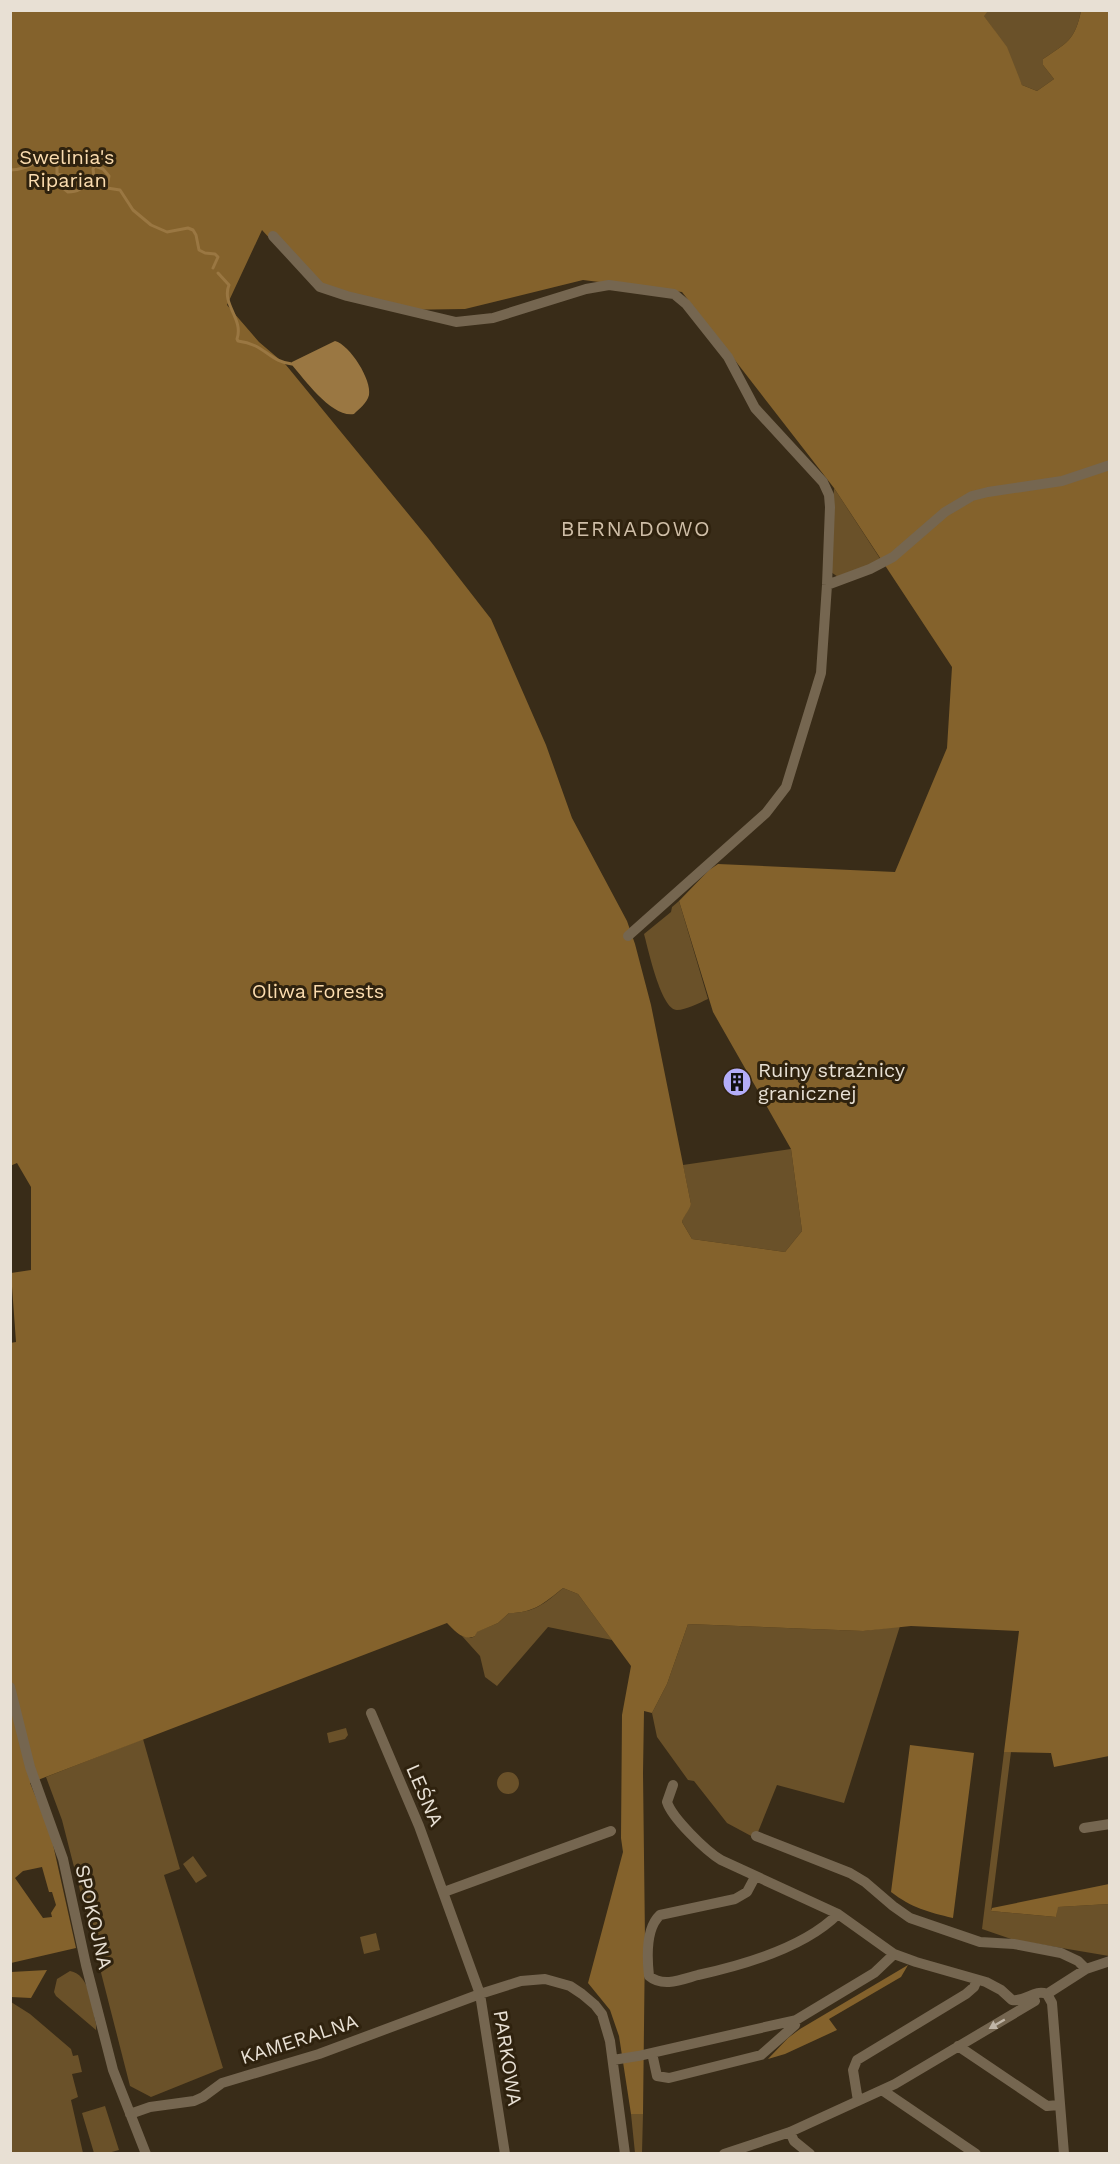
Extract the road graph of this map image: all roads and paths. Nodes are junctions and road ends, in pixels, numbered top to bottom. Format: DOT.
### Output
graph roads {
  1 [pos="273,236"];
  2 [pos="1110,465"];
  3 [pos="827,585"];
  4 [pos="628,936"];
  5 [pos="10,1687"];
  6 [pos="370,1713"];
  7 [pos="673,1785"];
  8 [pos="1110,1824"];
  9 [pos="1084,1828"];
  10 [pos="611,1831"];
  11 [pos="756,1836"];
  12 [pos="755,1877"];
  13 [pos="444,1892"];
  14 [pos="838,1914"];
  15 [pos="894,1954"];
  16 [pos="1110,1961"];
  17 [pos="1086,1969"];
  18 [pos="977,1980"];
  19 [pos="480,1994"];
  20 [pos="1047,1994"];
  21 [pos="796,2020"];
  22 [pos="958,2046"];
  23 [pos="652,2053"];
  24 [pos="613,2060"];
  25 [pos="882,2090"];
  26 [pos="858,2100"];
  27 [pos="1059,2105"];
  28 [pos="130,2114"];
  29 [pos="790,2132"];
  30 [pos="146,2154"];
  31 [pos="505,2154"];
  32 [pos="625,2154"];
  33 [pos="724,2154"];
  34 [pos="810,2154"];
  35 [pos="976,2154"];
  36 [pos="1064,2154"];
  1 -- 3 [label="street"];
  2 -- 3 [label="street"];
  3 -- 4 [label="street"];
  5 -- 28 [label="street, SPOKOJNA"];
  6 -- 13 [label="street, LEŚNA"];
  7 -- 12 [label="street"];
  8 -- 9 [label="street"];
  10 -- 13 [label="street"];
  11 -- 17 [label="street"];
  12 -- 14 [label="street"];
  12 -- 14 [label="street"];
  13 -- 19 [label="street, LEŚNA"];
  14 -- 15 [label="street"];
  15 -- 18 [label="street"];
  15 -- 21 [label="street"];
  16 -- 17 [label="street"];
  17 -- 20 [label="street"];
  18 -- 20 [label="street"];
  18 -- 26 [label="street"];
  19 -- 24 [label="street, PARKOWA"];
  19 -- 28 [label="street, KAMERALNA"];
  19 -- 31 [label="street, PARKOWA"];
  20 -- 22 [label="street, one-way"];
  20 -- 27 [label="street"];
  21 -- 23 [label="street"];
  21 -- 23 [label="street"];
  22 -- 25 [label="street"];
  22 -- 27 [label="street"];
  23 -- 24 [label="street"];
  24 -- 32 [label="street, PARKOWA"];
  25 -- 26 [label="street"];
  25 -- 35 [label="street"];
  26 -- 29 [label="street"];
  27 -- 36 [label="street"];
  28 -- 30 [label="street, SPOKOJNA"];
  29 -- 33 [label="street"];
  29 -- 34 [label="street"];
}
